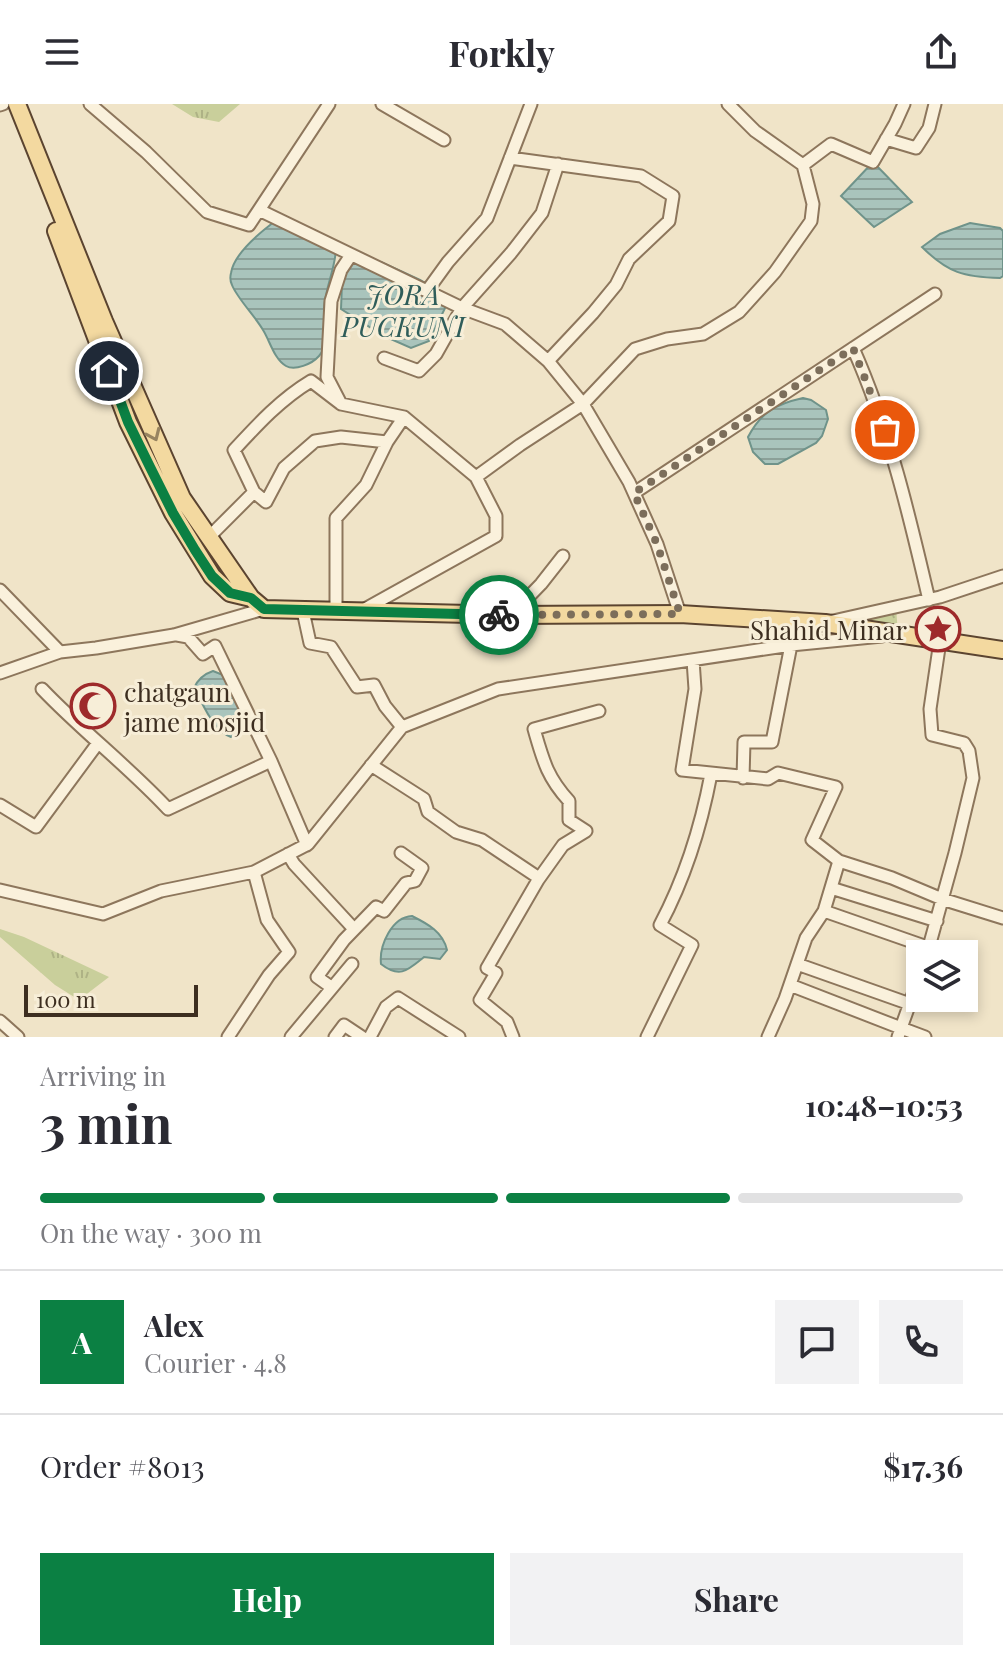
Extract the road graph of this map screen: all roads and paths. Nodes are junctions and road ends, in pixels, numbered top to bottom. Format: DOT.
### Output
graph roads {
  1 [pos="3,104"];
  2 [pos="90,104"];
  3 [pos="329,104"];
  4 [pos="382,104"];
  5 [pos="531,104"];
  6 [pos="728,104"];
  7 [pos="904,104"];
  8 [pos="935,104"];
  9 [pos="24,108"];
  10 [pos="886,139"];
  11 [pos="444,140"];
  12 [pos="510,158"];
  13 [pos="558,164"];
  14 [pos="803,165"];
  15 [pos="38,170"];
  16 [pos="259,210"];
  17 [pos="351,255"];
  18 [pos="427,291"];
  19 [pos="935,294"];
  20 [pos="462,308"];
  21 [pos="853,348"];
  22 [pos="384,358"];
  23 [pos="548,361"];
  24 [pos="341,404"];
  25 [pos="583,404"];
  26 [pos="404,417"];
  27 [pos="387,442"];
  28 [pos="476,477"];
  29 [pos="254,492"];
  30 [pos="634,493"];
  31 [pos="209,537"];
  32 [pos="563,556"];
  33 [pos="1003,576"];
  34 [pos="0,590"];
  35 [pos="929,600"];
  36 [pos="257,604"];
  37 [pos="336,610"];
  38 [pos="363,610"];
  39 [pos="303,611"];
  40 [pos="680,614"];
  41 [pos="511,615"];
  42 [pos="825,623"];
  43 [pos="898,634"];
  44 [pos="174,635"];
  45 [pos="940,641"];
  46 [pos="791,645"];
  47 [pos="1003,650"];
  48 [pos="60,652"];
  49 [pos="693,660"];
  50 [pos="0,673"];
  51 [pos="42,689"];
  52 [pos="599,711"];
  53 [pos="402,727"];
  54 [pos="98,743"];
  55 [pos="271,761"];
  56 [pos="371,765"];
  57 [pos="711,774"];
  58 [pos="743,778"];
  59 [pos="0,805"];
  60 [pos="307,845"];
  61 [pos="401,853"];
  62 [pos="288,854"];
  63 [pos="839,861"];
  64 [pos="254,872"];
  65 [pos="539,878"];
  66 [pos="831,888"];
  67 [pos="0,890"];
  68 [pos="942,899"];
  69 [pos="824,911"];
  70 [pos="1003,918"];
  71 [pos="937,921"];
  72 [pos="354,929"];
  73 [pos="931,940"];
  74 [pos="906,943"];
  75 [pos="352,964"];
  76 [pos="797,964"];
  77 [pos="790,985"];
  78 [pos="331,987"];
  79 [pos="906,1003"];
  80 [pos="907,1012"];
  81 [pos="0,1021"];
  82 [pos="900,1033"];
  83 [pos="18,1037"];
  84 [pos="228,1037"];
  85 [pos="291,1037"];
  86 [pos="335,1037"];
  87 [pos="362,1037"];
  88 [pos="370,1037"];
  89 [pos="459,1037"];
  90 [pos="513,1037"];
  91 [pos="647,1037"];
  92 [pos="768,1037"];
  93 [pos="925,1037"];
  1 -- 15 [label="main road"];
  2 -- 16 [label="street"];
  3 -- 16 [label="street"];
  4 -- 11 [label="street"];
  5 -- 12 [label="street"];
  6 -- 14 [label="street"];
  7 -- 10 [label="street"];
  8 -- 10 [label="street"];
  9 -- 15 [label="main road"];
  10 -- 14 [label="street"];
  12 -- 13 [label="street"];
  12 -- 18 [label="street"];
  13 -- 20 [label="street"];
  13 -- 23 [label="street"];
  14 -- 25 [label="street"];
  15 -- 31 [label="main road, one-way"];
  15 -- 36 [label="main road"];
  16 -- 17 [label="street"];
  17 -- 18 [label="street"];
  17 -- 24 [label="street"];
  18 -- 20 [label="street"];
  19 -- 21 [label="street"];
  20 -- 22 [label="street"];
  20 -- 23 [label="street"];
  21 -- 30 [label="street"];
  21 -- 35 [label="street"];
  23 -- 25 [label="street"];
  24 -- 26 [label="street"];
  24 -- 29 [label="street"];
  25 -- 28 [label="street"];
  25 -- 30 [label="street"];
  26 -- 27 [label="street"];
  26 -- 28 [label="street"];
  27 -- 29 [label="street"];
  27 -- 37 [label="street"];
  28 -- 38 [label="street"];
  29 -- 31 [label="street"];
  30 -- 40 [label="street"];
  31 -- 36 [label="main road"];
  32 -- 41 [label="street"];
  33 -- 35 [label="street"];
  34 -- 48 [label="street"];
  35 -- 42 [label="street"];
  36 -- 39 [label="main road"];
  36 -- 44 [label="street"];
  37 -- 38 [label="main road"];
  37 -- 39 [label="main road"];
  38 -- 41 [label="main road"];
  39 -- 53 [label="street"];
  40 -- 41 [label="main road"];
  40 -- 42 [label="main road"];
  42 -- 43 [label="main road"];
  43 -- 45 [label="main road"];
  43 -- 46 [label="street"];
  44 -- 48 [label="street"];
  44 -- 55 [label="street"];
  45 -- 47 [label="main road"];
  45 -- 68 [label="street"];
  46 -- 49 [label="street"];
  46 -- 58 [label="street"];
  48 -- 50 [label="street"];
  49 -- 53 [label="street"];
  49 -- 57 [label="street"];
  51 -- 54 [label="street"];
  52 -- 65 [label="street"];
  53 -- 56 [label="street"];
  54 -- 55 [label="street"];
  54 -- 59 [label="street"];
  55 -- 60 [label="street"];
  56 -- 60 [label="street"];
  56 -- 65 [label="street"];
  57 -- 58 [label="street"];
  57 -- 91 [label="street"];
  58 -- 63 [label="street"];
  60 -- 62 [label="street"];
  61 -- 72 [label="street"];
  62 -- 64 [label="street"];
  62 -- 72 [label="street"];
  63 -- 66 [label="street"];
  63 -- 68 [label="street"];
  64 -- 67 [label="street"];
  64 -- 84 [label="street"];
  65 -- 90 [label="street"];
  66 -- 69 [label="street"];
  66 -- 71 [label="street"];
  68 -- 70 [label="street"];
  68 -- 71 [label="street"];
  69 -- 74 [label="street"];
  69 -- 76 [label="street"];
  71 -- 73 [label="street"];
  72 -- 78 [label="street"];
  75 -- 78 [label="street"];
  76 -- 77 [label="street"];
  76 -- 79 [label="street"];
  77 -- 82 [label="street"];
  77 -- 92 [label="street"];
  78 -- 85 [label="street"];
  80 -- 82 [label="street"];
  81 -- 83 [label="street"];
  82 -- 93 [label="street"];
  86 -- 87 [label="street"];
  88 -- 89 [label="street"];
}
